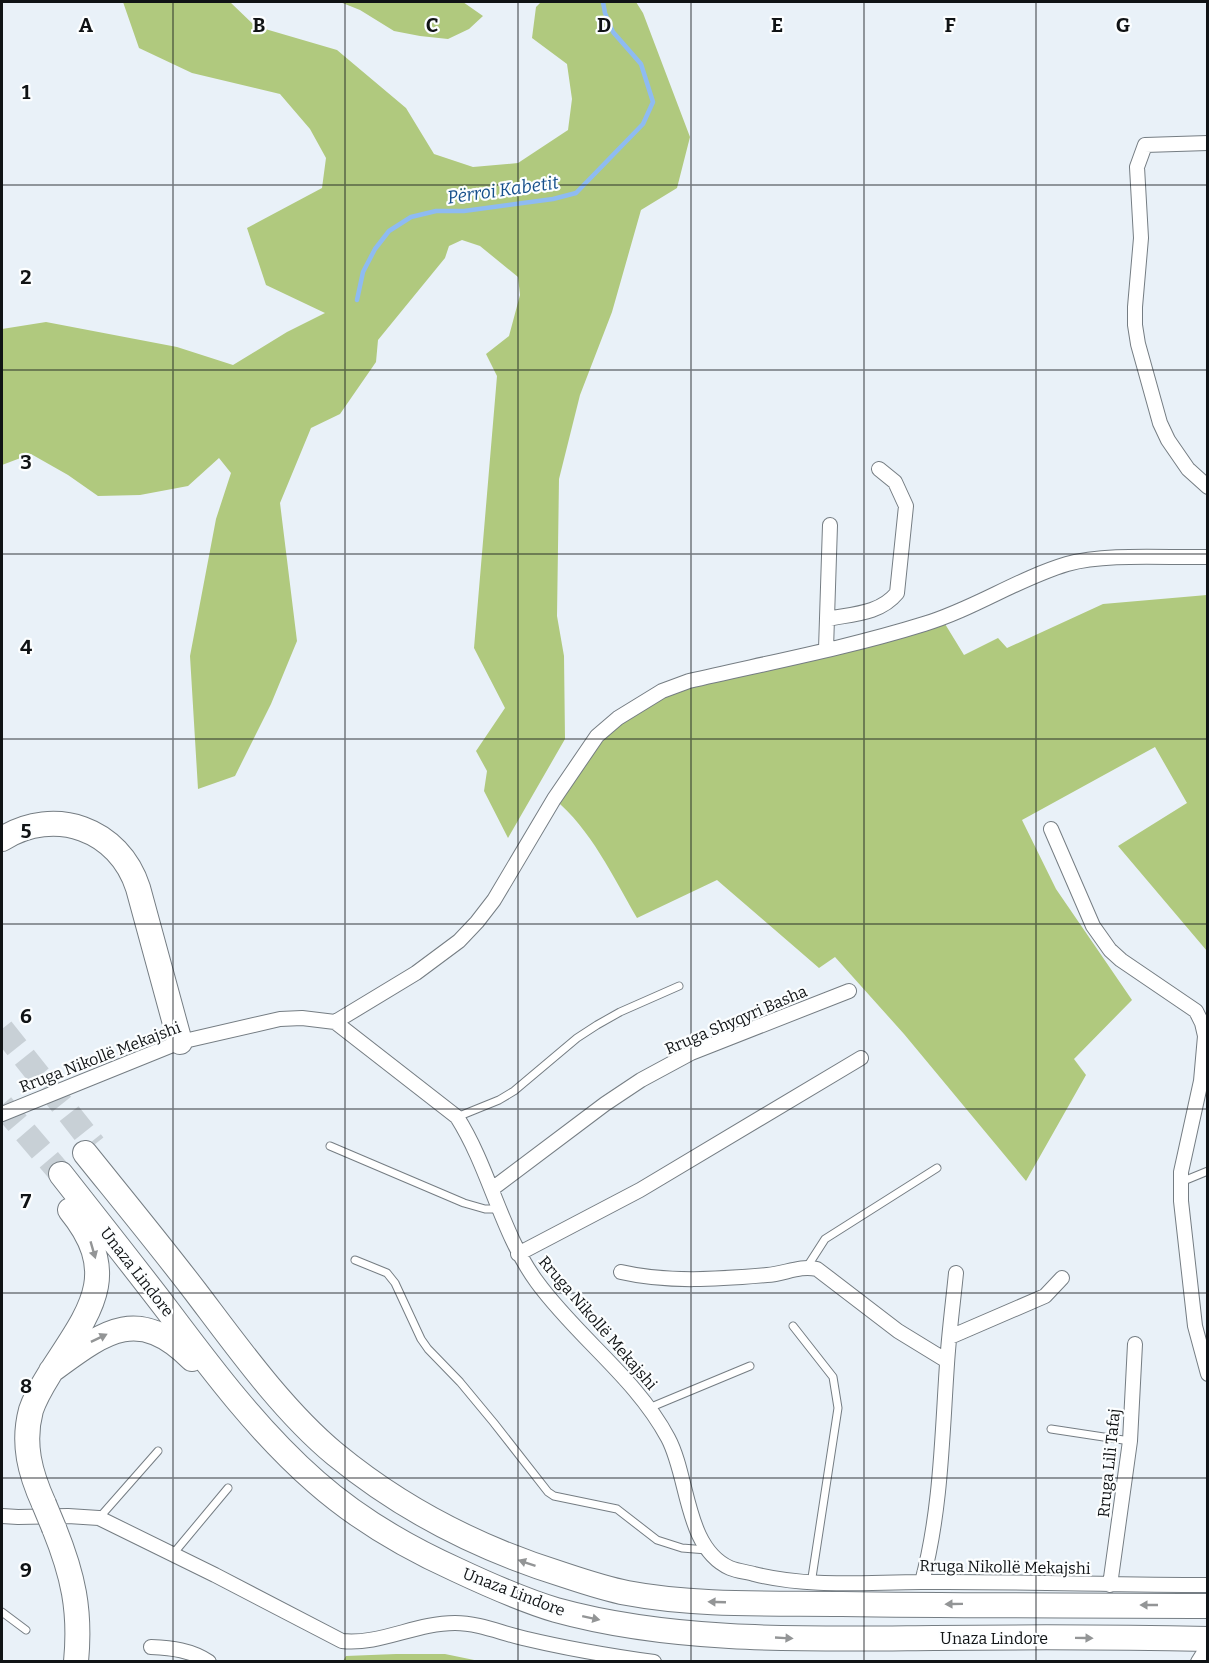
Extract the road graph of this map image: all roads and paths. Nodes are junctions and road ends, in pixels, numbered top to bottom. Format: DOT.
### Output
graph roads {
  1 [pos="1208,143"];
  2 [pos="879,469"];
  3 [pos="1208,487"];
  4 [pos="830,525"];
  5 [pos="1208,557"];
  6 [pos="827,619"];
  7 [pos="826,649"];
  8 [pos="1051,829"];
  9 [pos="2,839"];
  10 [pos="679,986"];
  11 [pos="849,991"];
  12 [pos="335,1022"];
  13 [pos="180,1042"];
  14 [pos="861,1058"];
  15 [pos="2,1114"];
  16 [pos="458,1117"];
  17 [pos="330,1146"];
  18 [pos="90,1149"];
  19 [pos="936,1168"];
  20 [pos="1208,1171"];
  21 [pos="1181,1182"];
  22 [pos="492,1189"];
  23 [pos="500,1209"];
  24 [pos="518,1254"];
  25 [pos="355,1260"];
  26 [pos="807,1267"];
  27 [pos="621,1272"];
  28 [pos="956,1273"];
  29 [pos="1062,1278"];
  30 [pos="793,1326"];
  31 [pos="950,1337"];
  32 [pos="1135,1344"];
  33 [pos="947,1361"];
  34 [pos="750,1366"];
  35 [pos="51,1371"];
  36 [pos="1208,1374"];
  37 [pos="649,1408"];
  38 [pos="1051,1429"];
  39 [pos="1130,1441"];
  40 [pos="158,1451"];
  41 [pos="228,1488"];
  42 [pos="2,1516"];
  43 [pos="99,1518"];
  44 [pos="707,1550"];
  45 [pos="173,1554"];
  46 [pos="922,1582"];
  47 [pos="811,1584"];
  48 [pos="1110,1585"];
  49 [pos="1208,1585"];
  50 [pos="1208,1606"];
  51 [pos="555,1610"];
  52 [pos="2,1612"];
  53 [pos="26,1630"];
  54 [pos="1202,1646"];
  55 [pos="151,1647"];
  56 [pos="76,1662"];
  57 [pos="209,1662"];
  58 [pos="654,1662"];
  1 -- 3 [label="street"];
  2 -- 6 [label="street"];
  4 -- 6 [label="street"];
  5 -- 7 [label="street"];
  6 -- 7 [label="street"];
  7 -- 12 [label="street"];
  8 -- 21 [label="street"];
  9 -- 13 [label="highway"];
  10 -- 16 [label="lane"];
  11 -- 22 [label="street, Rruga Shyqyri Basha"];
  12 -- 13 [label="street, Rruga Nikollë Mekajshi"];
  12 -- 16 [label="street, Rruga Nikollë Mekajshi"];
  13 -- 15 [label="street, Rruga Nikollë Mekajshi"];
  14 -- 24 [label="street"];
  16 -- 22 [label="street, Rruga Nikollë Mekajshi"];
  17 -- 23 [label="lane"];
  50 -- 18 [label="highway, Unaza Lindore, one-way"];
  19 -- 26 [label="lane"];
  20 -- 21 [label="lane"];
  21 -- 36 [label="street"];
  22 -- 23 [label="street, Rruga Nikollë Mekajshi"];
  23 -- 24 [label="street, Rruga Nikollë Mekajshi"];
  24 -- 37 [label="street, Rruga Nikollë Mekajshi"];
  25 -- 44 [label="lane"];
  26 -- 27 [label="street"];
  26 -- 33 [label="street"];
  28 -- 31 [label="street"];
  29 -- 31 [label="street"];
  30 -- 47 [label="lane"];
  31 -- 33 [label="street"];
  32 -- 39 [label="street, Rruga Lili Tafaj"];
  33 -- 46 [label="street"];
  34 -- 37 [label="lane"];
  35 -- 51 [label="highway, one-way"];
  51 -- 35 [label="highway, Unaza Lindore, one-way"];
  35 -- 56 [label="highway, bridge"];
  37 -- 44 [label="street, Rruga Nikollë Mekajshi"];
  38 -- 39 [label="lane"];
  39 -- 48 [label="street, Rruga Lili Tafaj"];
  40 -- 43 [label="lane"];
  41 -- 45 [label="lane"];
  42 -- 43 [label="street"];
  43 -- 45 [label="street"];
  44 -- 47 [label="street, Rruga Nikollë Mekajshi"];
  45 -- 58 [label="street"];
  46 -- 47 [label="street, Rruga Nikollë Mekajshi"];
  46 -- 48 [label="street, Rruga Nikollë Mekajshi"];
  48 -- 49 [label="street, Rruga Nikollë Mekajshi"];
  51 -- 54 [label="highway, Unaza Lindore, one-way"];
  52 -- 53 [label="lane"];
  55 -- 57 [label="street"];
}
